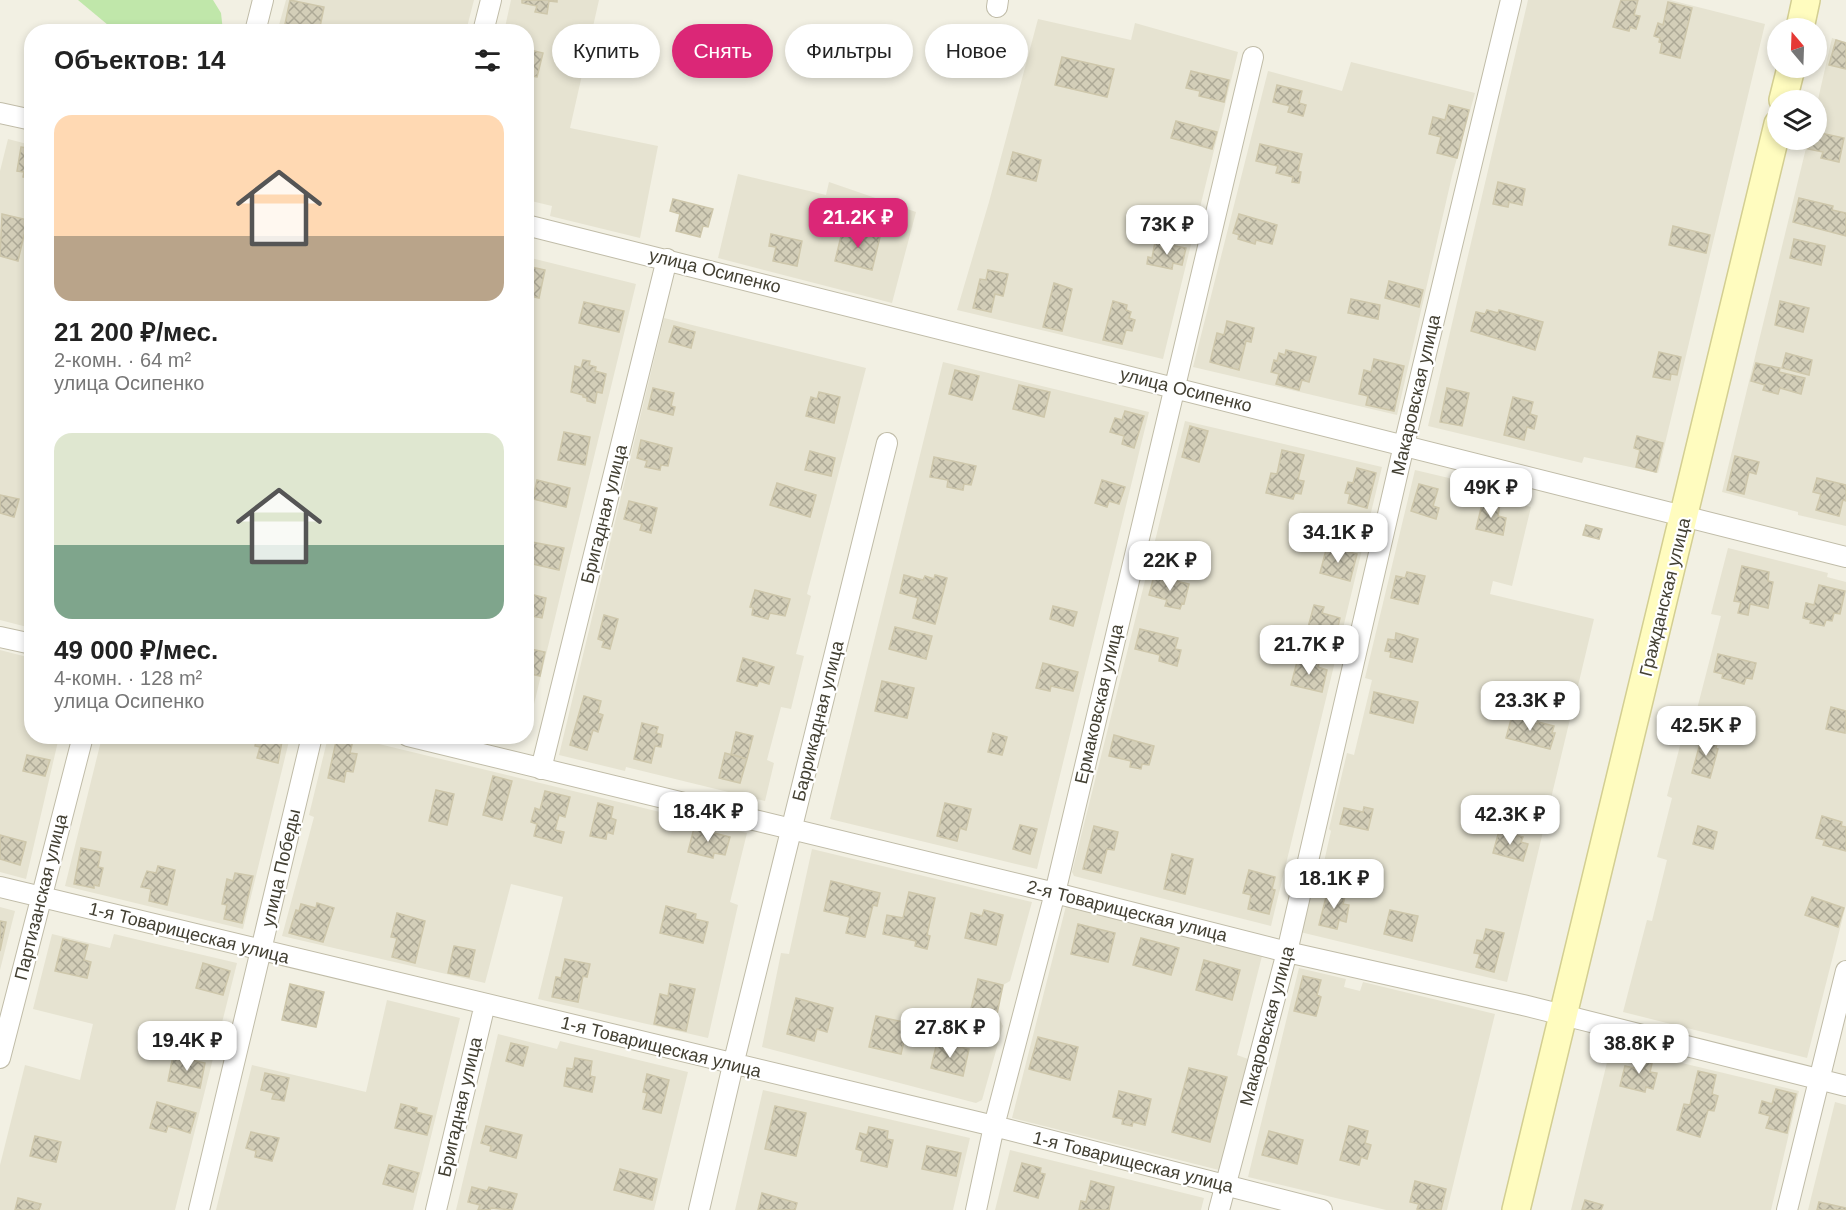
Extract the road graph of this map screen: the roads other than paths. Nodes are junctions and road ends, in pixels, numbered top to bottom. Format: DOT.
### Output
graph roads {
  1 [pos="263,0"];
  2 [pos="491,0"];
  3 [pos="1511,0"];
  4 [pos="1806,0"];
  5 [pos="1802,18"];
  6 [pos="257,24"];
  7 [pos="485,24"];
  8 [pos="1253,57"];
  9 [pos="0,113"];
  10 [pos="24,118"];
  11 [pos="1772,150"];
  12 [pos="534,227"];
  13 [pos="667,259"];
  14 [pos="1174,386"];
  15 [pos="887,443"];
  16 [pos="1404,445"];
  17 [pos="1684,516"];
  18 [pos="1846,557"];
  19 [pos="0,637"];
  20 [pos="24,642"];
  21 [pos="81,744"];
  22 [pos="310,744"];
  23 [pos="440,744"];
  24 [pos="542,769"];
  25 [pos="791,830"];
  26 [pos="0,887"];
  27 [pos="1055,893"];
  28 [pos="41,897"];
  29 [pos="262,951"];
  30 [pos="1287,952"];
  31 [pos="1846,971"];
  32 [pos="485,1004"];
  33 [pos="1564,1016"];
  34 [pos="0,1058"];
  35 [pos="733,1065"];
  36 [pos="1818,1079"];
  37 [pos="1846,1086"];
  38 [pos="994,1126"];
  39 [pos="1225,1186"];
  40 [pos="199,1210"];
  41 [pos="436,1210"];
  42 [pos="699,1210"];
  43 [pos="976,1210"];
  44 [pos="1219,1210"];
  45 [pos="1322,1210"];
  46 [pos="1516,1210"];
  47 [pos="1787,1210"];
  1 -- 6 [label="street"];
  2 -- 7 [label="street"];
  3 -- 16 [label="street, Макаровская улица"];
  4 -- 5 [label="main road"];
  8 -- 14 [label="street, Ермаковская улица"];
  9 -- 10 [label="street"];
  11 -- 17 [label="main road, Гражданская улица"];
  12 -- 13 [label="street, улица Осипенко"];
  13 -- 14 [label="street, улица Осипенко"];
  13 -- 24 [label="street, Бригадная улица"];
  14 -- 16 [label="street, улица Осипенко"];
  14 -- 27 [label="street, Ермаковская улица"];
  15 -- 25 [label="street, Баррикадная улица"];
  16 -- 17 [label="street, улица Осипенко"];
  16 -- 30 [label="street, Макаровская улица"];
  17 -- 18 [label="street, улица Осипенко"];
  17 -- 33 [label="main road, Гражданская улица"];
  19 -- 20 [label="street"];
  21 -- 28 [label="street, Партизанская улица"];
  22 -- 29 [label="street, улица Победы"];
  23 -- 24 [label="street, 2-я Товарищеская улица"];
  24 -- 25 [label="street, 2-я Товарищеская улица"];
  25 -- 27 [label="street, 2-я Товарищеская улица"];
  25 -- 35 [label="street, Баррикадная улица"];
  26 -- 28 [label="street, 1-я Товарищеская улица"];
  27 -- 30 [label="street, 2-я Товарищеская улица"];
  27 -- 38 [label="street, Ермаковская улица"];
  28 -- 29 [label="street, 1-я Товарищеская улица"];
  28 -- 34 [label="street, Партизанская улица"];
  29 -- 32 [label="street, 1-я Товарищеская улица"];
  29 -- 40 [label="street, улица Победы"];
  30 -- 33 [label="street, 2-я Товарищеская улица"];
  30 -- 39 [label="street, Макаровская улица"];
  31 -- 36 [label="street"];
  32 -- 35 [label="street, 1-я Товарищеская улица"];
  32 -- 41 [label="street, Бригадная улица"];
  33 -- 36 [label="street, 2-я Товарищеская улица"];
  33 -- 46 [label="main road, Гражданская улица"];
  35 -- 38 [label="street, 1-я Товарищеская улица"];
  35 -- 42 [label="street, Баррикадная улица"];
  36 -- 37 [label="street, 2-я Товарищеская улица"];
  36 -- 47 [label="street"];
  38 -- 39 [label="street, 1-я Товарищеская улица"];
  38 -- 43 [label="street, Ермаковская улица"];
  39 -- 44 [label="street, Макаровская улица"];
  39 -- 45 [label="street, 1-я Товарищеская улица"];
}
